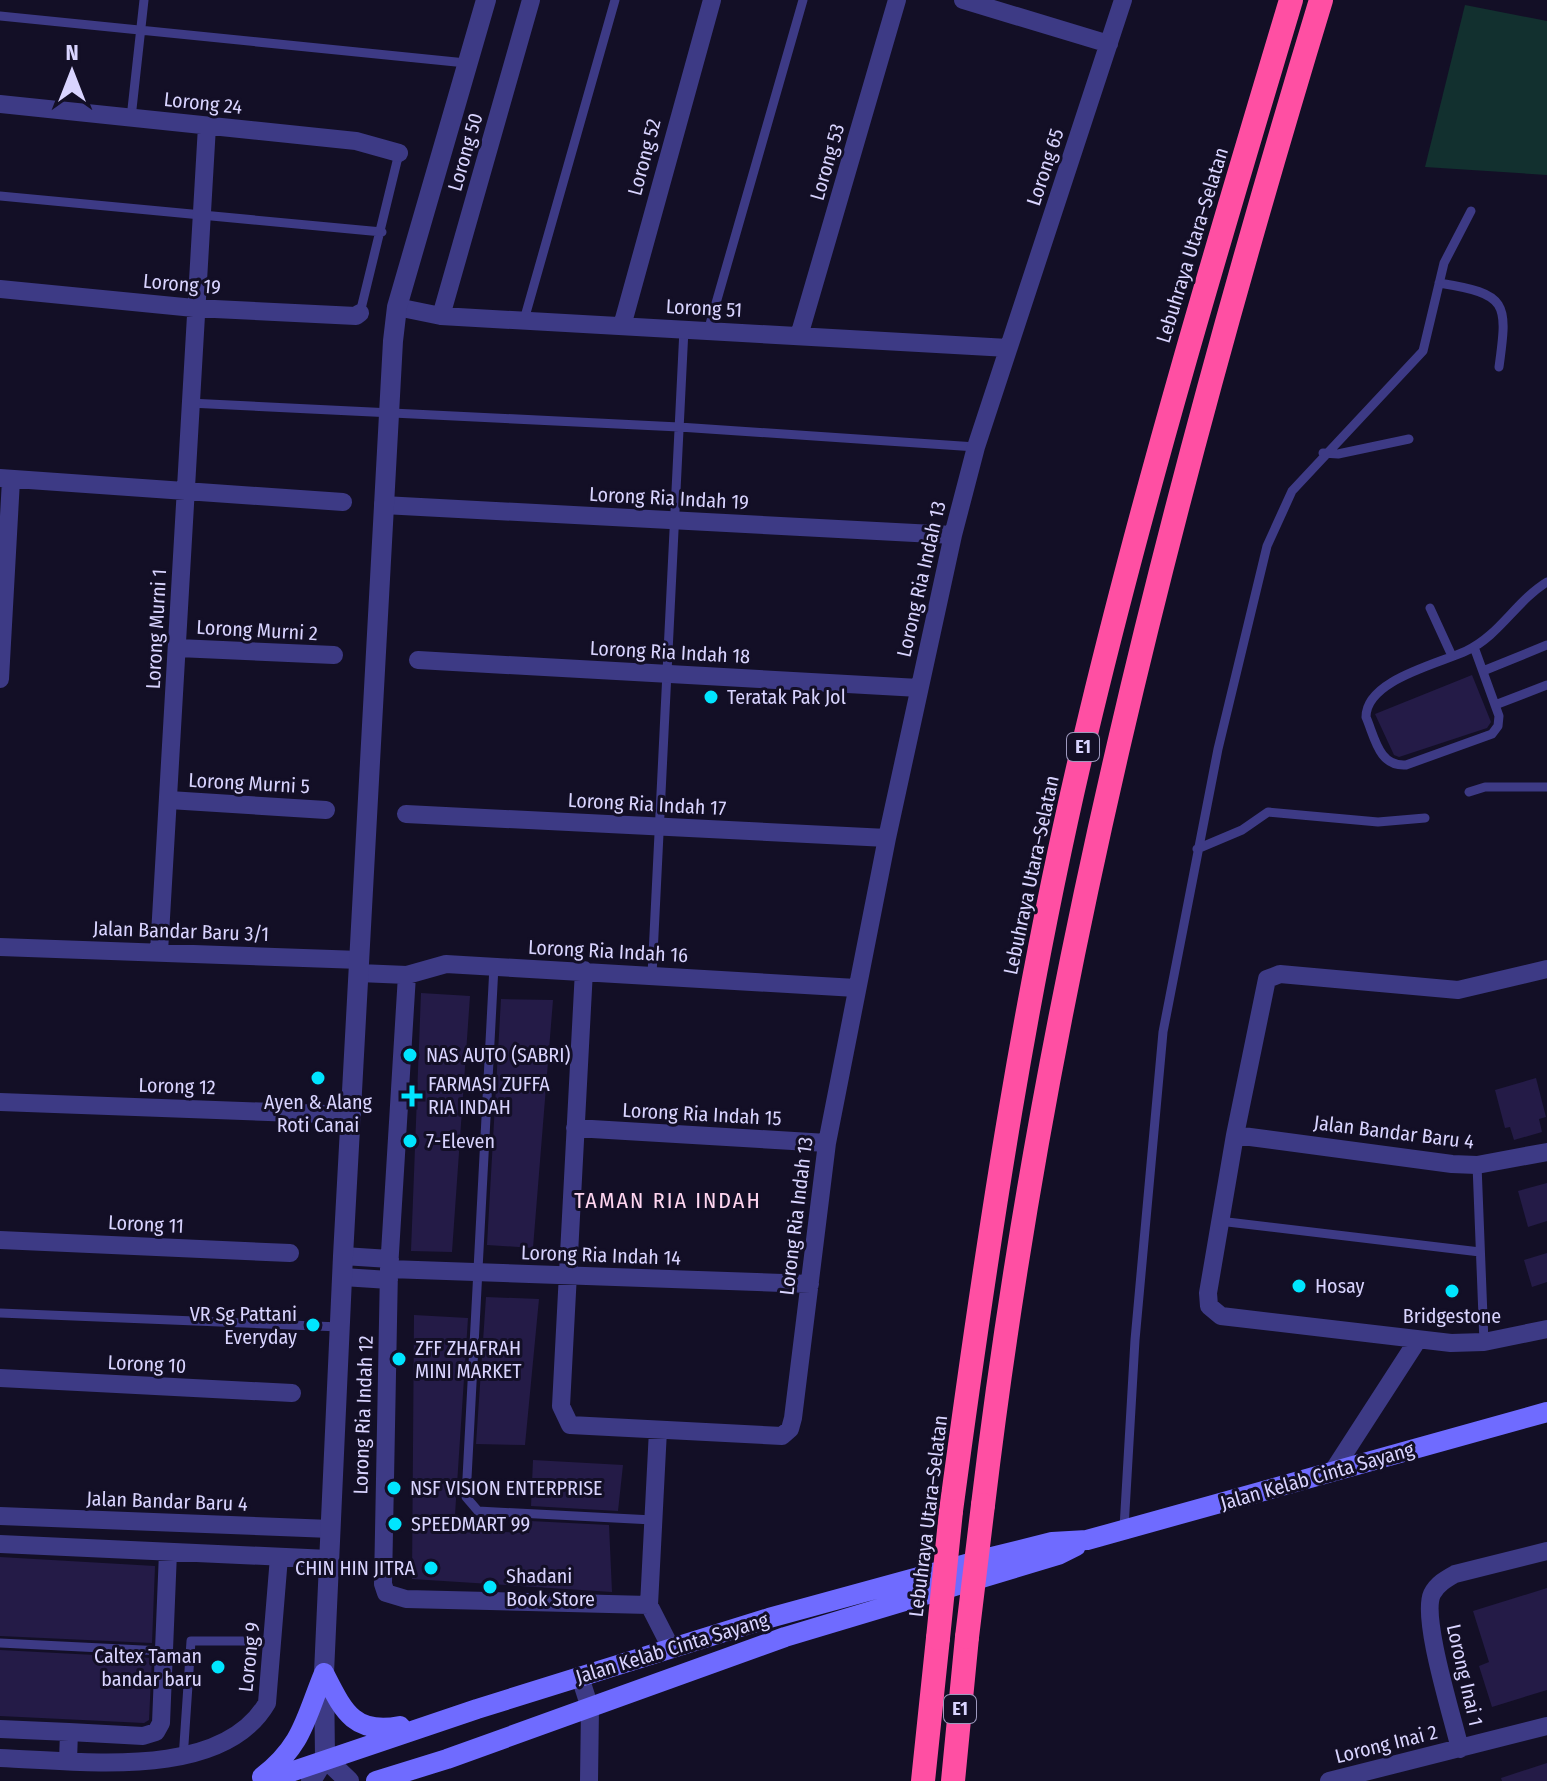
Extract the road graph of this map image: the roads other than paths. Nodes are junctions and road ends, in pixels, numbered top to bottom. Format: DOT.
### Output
graph roads {
  1 [pos="144,0"];
  2 [pos="486,0"];
  3 [pos="531,0"];
  4 [pos="615,0"];
  5 [pos="712,0"];
  6 [pos="803,0"];
  7 [pos="897,0"];
  8 [pos="963,0"];
  9 [pos="1123,0"];
  10 [pos="1291,0"];
  11 [pos="1321,0"];
  12 [pos="0,16"];
  13 [pos="140,29"];
  14 [pos="1109,44"];
  15 [pos="468,63"];
  16 [pos="0,104"];
  17 [pos="131,118"];
  18 [pos="207,126"];
  19 [pos="399,153"];
  20 [pos="0,196"];
  21 [pos="1471,211"];
  22 [pos="201,215"];
  23 [pos="382,232"];
  24 [pos="1439,283"];
  25 [pos="0,289"];
  26 [pos="397,307"];
  27 [pos="194,308"];
  28 [pos="360,313"];
  29 [pos="441,316"];
  30 [pos="524,320"];
  31 [pos="622,326"];
  32 [pos="684,329"];
  33 [pos="708,331"];
  34 [pos="799,336"];
  35 [pos="1008,348"];
  36 [pos="1499,367"];
  37 [pos="189,403"];
  38 [pos="387,413"];
  39 [pos="679,427"];
  40 [pos="1409,439"];
  41 [pos="976,447"];
  42 [pos="1323,453"];
  43 [pos="5,479"];
  44 [pos="184,493"];
  45 [pos="343,502"];
  46 [pos="383,505"];
  47 [pos="674,520"];
  48 [pos="953,535"];
  49 [pos="1547,582"];
  50 [pos="1430,608"];
  51 [pos="1547,645"];
  52 [pos="1474,647"];
  53 [pos="178,648"];
  54 [pos="1,654"];
  55 [pos="334,655"];
  56 [pos="1452,656"];
  57 [pos="418,660"];
  58 [pos="1483,671"];
  59 [pos="667,674"];
  60 [pos="0,679"];
  61 [pos="1547,685"];
  62 [pos="919,688"];
  63 [pos="1495,705"];
  64 [pos="1547,787"];
  65 [pos="1469,792"];
  66 [pos="169,800"];
  67 [pos="326,810"];
  68 [pos="406,814"];
  69 [pos="1425,818"];
  70 [pos="659,827"];
  71 [pos="887,838"];
  72 [pos="1197,849"];
  73 [pos="0,947"];
  74 [pos="159,952"];
  75 [pos="494,966"];
  76 [pos="359,967"];
  77 [pos="1547,969"];
  78 [pos="584,970"];
  79 [pos="407,975"];
  80 [pos="652,975"];
  81 [pos="856,988"];
  82 [pos="0,1102"];
  83 [pos="352,1115"];
  84 [pos="575,1128"];
  85 [pos="1235,1135"];
  86 [pos="827,1143"];
  87 [pos="1547,1152"];
  88 [pos="1477,1165"];
  89 [pos="1219,1221"];
  90 [pos="0,1240"];
  91 [pos="1480,1252"];
  92 [pos="290,1253"];
  93 [pos="343,1256"];
  94 [pos="389,1269"];
  95 [pos="476,1273"];
  96 [pos="343,1277"];
  97 [pos="568,1277"];
  98 [pos="810,1284"];
  99 [pos="0,1313"];
  100 [pos="341,1327"];
  101 [pos="1547,1329"];
  102 [pos="1417,1341"];
  103 [pos="1484,1342"];
  104 [pos="0,1378"];
  105 [pos="292,1393"];
  106 [pos="1547,1412"];
  107 [pos="658,1430"];
  108 [pos="1333,1471"];
  109 [pos="0,1516"];
  110 [pos="653,1520"];
  111 [pos="331,1529"];
  112 [pos="1124,1530"];
  113 [pos="1087,1540"];
  114 [pos="0,1544"];
  115 [pos="1547,1551"];
  116 [pos="168,1552"];
  117 [pos="279,1557"];
  118 [pos="329,1559"];
  119 [pos="649,1605"];
  120 [pos="273,1641"];
  121 [pos="0,1643"];
  122 [pos="671,1648"];
  123 [pos="163,1651"];
  124 [pos="324,1673"];
  125 [pos="580,1677"];
  126 [pos="590,1708"];
  127 [pos="435,1725"];
  128 [pos="1547,1726"];
  129 [pos="0,1729"];
  130 [pos="69,1732"];
  131 [pos="1460,1749"];
  132 [pos="0,1758"];
  133 [pos="325,1758"];
  134 [pos="68,1761"];
  135 [pos="184,1772"];
  136 [pos="257,1781"];
  137 [pos="264,1781"];
  138 [pos="311,1781"];
  139 [pos="349,1781"];
  140 [pos="376,1781"];
  141 [pos="589,1781"];
  142 [pos="923,1781"];
  143 [pos="953,1781"];
  144 [pos="1329,1781"];
  1 -- 13 [label="lane"];
  2 -- 15 [label="street"];
  3 -- 29 [label="street, Lorong 50"];
  4 -- 30 [label="lane"];
  5 -- 31 [label="street, Lorong 52"];
  6 -- 33 [label="lane"];
  7 -- 34 [label="street, Lorong 53"];
  8 -- 14 [label="street"];
  9 -- 14 [label="street, Lorong 65"];
  10 -- 142 [label="highway, Lebuhraya Utara–Selatan / E1, bridge"];
  11 -- 143 [label="highway, E1, bridge"];
  12 -- 13 [label="lane"];
  13 -- 15 [label="lane"];
  13 -- 17 [label="lane"];
  14 -- 35 [label="street, Lorong 65"];
  15 -- 26 [label="street"];
  16 -- 17 [label="street, Lorong 24"];
  17 -- 18 [label="street, Lorong 24"];
  18 -- 19 [label="street, Lorong 24"];
  18 -- 22 [label="street, Lorong Murni 1"];
  19 -- 23 [label="lane"];
  20 -- 22 [label="lane"];
  21 -- 24 [label="lane"];
  22 -- 23 [label="lane"];
  22 -- 27 [label="street, Lorong Murni 1"];
  23 -- 28 [label="lane"];
  24 -- 36 [label="lane"];
  24 -- 42 [label="lane"];
  25 -- 27 [label="street, Lorong 19"];
  26 -- 29 [label="street, Lorong 51"];
  26 -- 38 [label="street"];
  27 -- 28 [label="street, Lorong 19"];
  27 -- 37 [label="street, Lorong Murni 1"];
  29 -- 30 [label="street, Lorong 51"];
  30 -- 31 [label="street, Lorong 51"];
  31 -- 32 [label="street, Lorong 51"];
  32 -- 33 [label="street, Lorong 51"];
  32 -- 39 [label="lane"];
  33 -- 34 [label="street, Lorong 51"];
  34 -- 35 [label="street, Lorong 51"];
  35 -- 41 [label="street, Lorong Ria Indah 13"];
  37 -- 38 [label="lane"];
  37 -- 44 [label="street, Lorong Murni 1"];
  38 -- 39 [label="lane"];
  38 -- 46 [label="street"];
  39 -- 41 [label="lane"];
  39 -- 47 [label="lane"];
  40 -- 42 [label="lane"];
  41 -- 48 [label="street, Lorong Ria Indah 13"];
  42 -- 72 [label="lane"];
  43 -- 44 [label="street"];
  43 -- 54 [label="street"];
  44 -- 45 [label="street"];
  44 -- 53 [label="street, Lorong Murni 1"];
  46 -- 47 [label="street, Lorong Ria Indah 19"];
  46 -- 76 [label="street"];
  47 -- 48 [label="street, Lorong Ria Indah 19"];
  47 -- 59 [label="lane"];
  48 -- 62 [label="street, Lorong Ria Indah 13"];
  49 -- 52 [label="lane"];
  50 -- 56 [label="lane"];
  51 -- 58 [label="lane"];
  52 -- 56 [label="lane"];
  52 -- 58 [label="lane"];
  53 -- 55 [label="street, Lorong Murni 2"];
  53 -- 66 [label="street, Lorong Murni 1"];
  54 -- 60 [label="street"];
  56 -- 63 [label="lane"];
  57 -- 59 [label="street, Lorong Ria Indah 18"];
  58 -- 63 [label="lane"];
  59 -- 62 [label="street, Lorong Ria Indah 18"];
  59 -- 70 [label="lane"];
  61 -- 63 [label="lane"];
  62 -- 71 [label="street, Lorong Ria Indah 13"];
  64 -- 65 [label="lane"];
  66 -- 67 [label="street, Lorong Murni 5"];
  66 -- 74 [label="street, Lorong Murni 1"];
  68 -- 70 [label="street, Lorong Ria Indah 17"];
  69 -- 72 [label="lane"];
  70 -- 71 [label="street, Lorong Ria Indah 17"];
  70 -- 80 [label="lane"];
  71 -- 81 [label="street, Lorong Ria Indah 13"];
  72 -- 112 [label="lane"];
  73 -- 74 [label="street, Jalan Bandar Baru 3/1"];
  74 -- 76 [label="street, Jalan Bandar Baru 3/1"];
  75 -- 78 [label="street, Lorong Ria Indah 16"];
  75 -- 79 [label="street, Lorong Ria Indah 16"];
  75 -- 95 [label="lane"];
  76 -- 79 [label="street, Lorong Ria Indah 16"];
  76 -- 83 [label="street"];
  77 -- 85 [label="street"];
  78 -- 80 [label="street, Lorong Ria Indah 16"];
  78 -- 84 [label="street, Lorong Ria Indah 13"];
  79 -- 94 [label="street, Lorong Ria Indah 12"];
  80 -- 81 [label="street, Lorong Ria Indah 16"];
  81 -- 86 [label="street, Lorong Ria Indah 13"];
  82 -- 83 [label="street, Lorong 12"];
  83 -- 93 [label="street"];
  84 -- 86 [label="street, Lorong Ria Indah 15"];
  84 -- 97 [label="street, Lorong Ria Indah 13"];
  85 -- 88 [label="street, Jalan Bandar Baru 4"];
  85 -- 89 [label="street"];
  86 -- 98 [label="street, Lorong Ria Indah 13"];
  87 -- 88 [label="street, Jalan Bandar Baru 4"];
  88 -- 91 [label="lane"];
  89 -- 91 [label="lane"];
  89 -- 102 [label="street"];
  90 -- 92 [label="street, Lorong 11"];
  91 -- 103 [label="lane"];
  93 -- 94 [label="street, Lorong Ria Indah 14"];
  93 -- 96 [label="street"];
  94 -- 95 [label="street, Lorong Ria Indah 14"];
  94 -- 96 [label="street, Lorong Ria Indah 14"];
  94 -- 119 [label="street, Lorong Ria Indah 12"];
  95 -- 97 [label="street, Lorong Ria Indah 14"];
  95 -- 110 [label="lane"];
  96 -- 100 [label="street"];
  97 -- 98 [label="street, Lorong Ria Indah 14"];
  97 -- 107 [label="street, Lorong Ria Indah 13"];
  98 -- 107 [label="street, Lorong Ria Indah 13"];
  99 -- 100 [label="lane"];
  100 -- 111 [label="street"];
  101 -- 103 [label="street"];
  102 -- 103 [label="street"];
  102 -- 108 [label="street"];
  104 -- 105 [label="street, Lorong 10"];
  106 -- 108 [label="main road, Jalan Kelab Cinta Sayang"];
  107 -- 110 [label="street"];
  108 -- 112 [label="main road, Jalan Kelab Cinta Sayang"];
  109 -- 111 [label="street, Jalan Bandar Baru 4"];
  110 -- 119 [label="street"];
  111 -- 118 [label="street"];
  112 -- 113 [label="main road, Jalan Kelab Cinta Sayang"];
  113 -- 122 [label="main road, Jalan Kelab Cinta Sayang"];
  113 -- 126 [label="main road, Jalan Kelab Cinta Sayang"];
  114 -- 116 [label="street"];
  115 -- 131 [label="street, Lorong Inai 1"];
  116 -- 117 [label="street"];
  116 -- 123 [label="street"];
  117 -- 118 [label="street"];
  117 -- 120 [label="street, Lorong 9"];
  118 -- 124 [label="street"];
  119 -- 122 [label="street"];
  120 -- 135 [label="street, Lorong 9"];
  120 -- 135 [label="lane"];
  121 -- 123 [label="lane"];
  122 -- 125 [label="main road, Jalan Kelab Cinta Sayang"];
  123 -- 130 [label="street"];
  124 -- 127 [label="main road"];
  124 -- 133 [label="street"];
  124 -- 136 [label="main road"];
  125 -- 126 [label="street"];
  125 -- 127 [label="main road, Jalan Kelab Cinta Sayang"];
  126 -- 140 [label="main road, Jalan Kelab Cinta Sayang"];
  126 -- 141 [label="street"];
  127 -- 133 [label="main road, Jalan Kelab Cinta Sayang"];
  128 -- 131 [label="street, Lorong Inai 2"];
  129 -- 130 [label="street"];
  130 -- 134 [label="street"];
  131 -- 144 [label="street, Lorong Inai 2"];
  132 -- 134 [label="street, Lorong 9"];
  133 -- 137 [label="main road, Jalan Kelab Cinta Sayang"];
  133 -- 138 [label="street"];
  133 -- 139 [label="street"];
  134 -- 135 [label="street, Lorong 9"];
}
